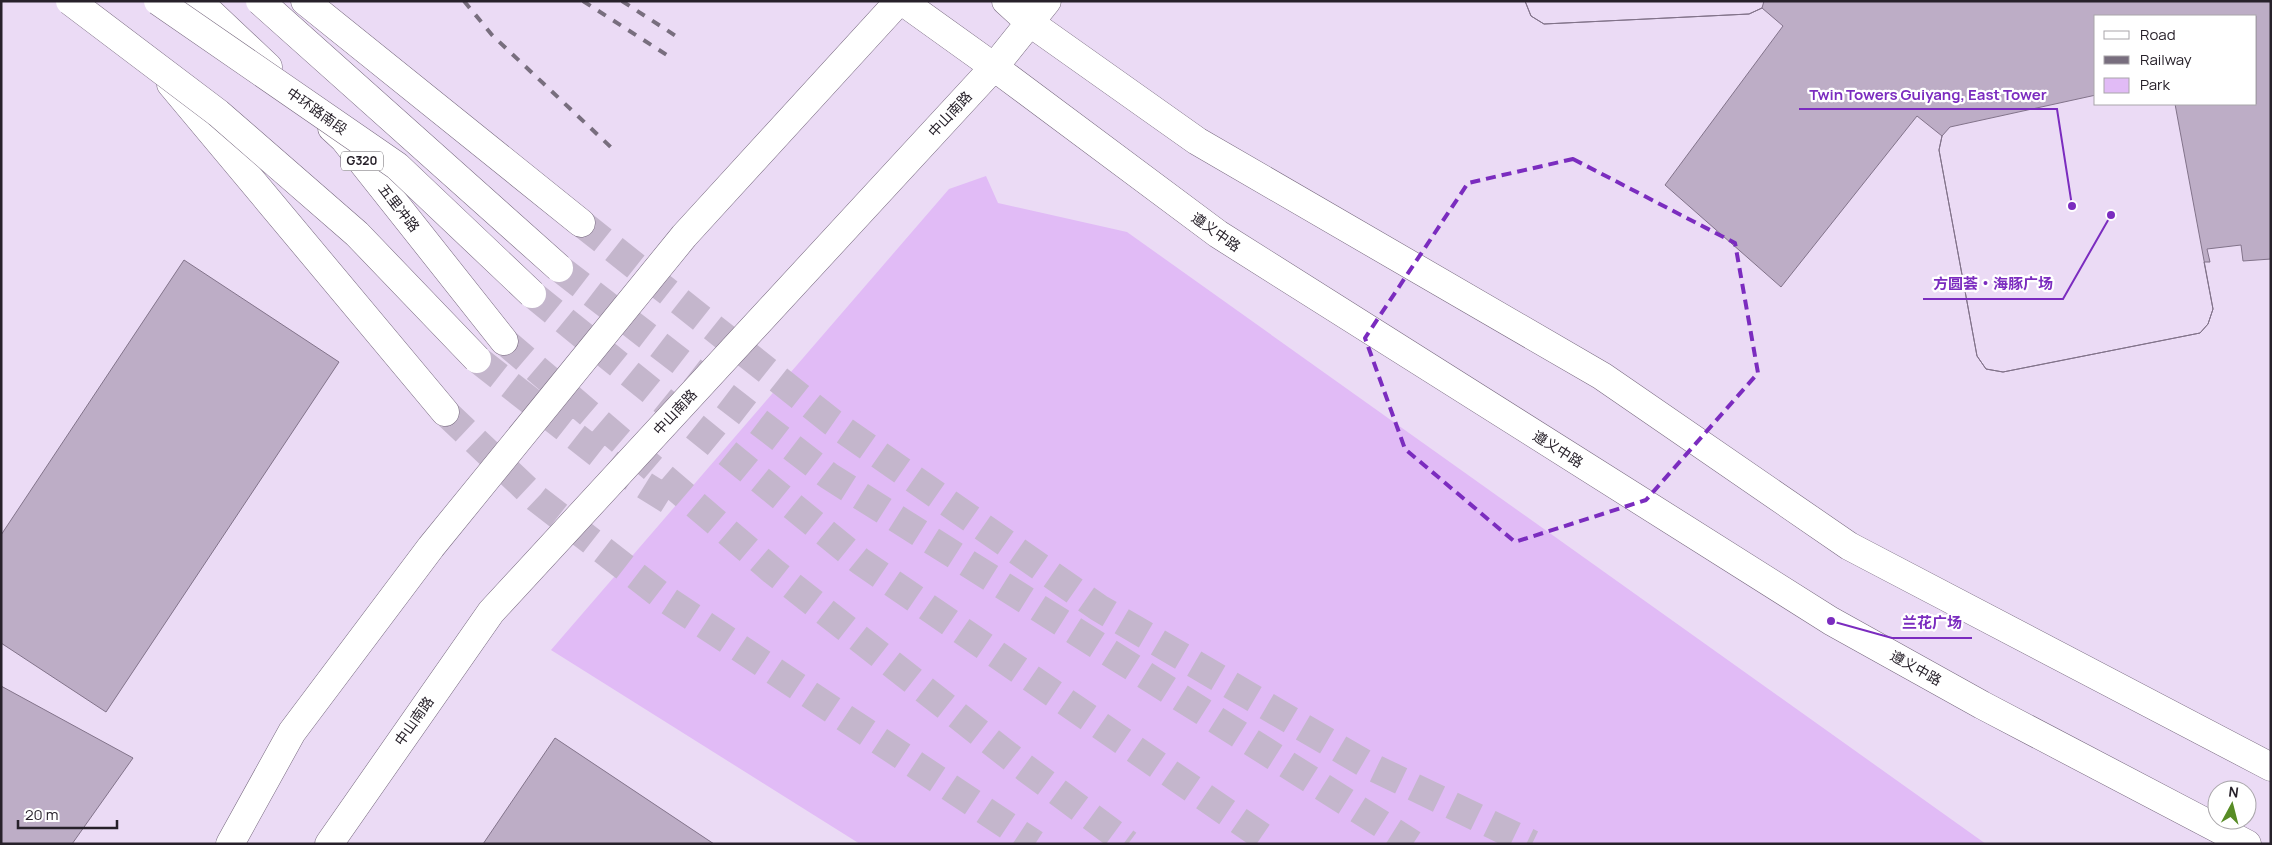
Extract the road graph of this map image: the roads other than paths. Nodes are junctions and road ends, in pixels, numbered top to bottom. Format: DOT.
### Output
graph roads {
  1 [pos="70,1"];
  2 [pos="158,1"];
  3 [pos="198,1"];
  4 [pos="260,1"];
  5 [pos="272,1"];
  6 [pos="305,1"];
  7 [pos="900,1"];
  8 [pos="1006,1"];
  9 [pos="1048,1"];
  10 [pos="1029,22"];
  11 [pos="326,60"];
  12 [pos="155,65"];
  13 [pos="994,67"];
  14 [pos="581,222"];
  15 [pos="559,268"];
  16 [pos="532,294"];
  17 [pos="504,341"];
  18 [pos="477,359"];
  19 [pos="445,412"];
  20 [pos="2271,767"];
  21 [pos="230,844"];
  22 [pos="329,844"];
  23 [pos="2247,844"];
  1 -- 12 [label="main road, bridge"];
  2 -- 16 [label="main road, 中环路南段, bridge"];
  3 -- 17 [label="main road, 五里冲路 / G320"];
  4 -- 11 [label="main road, bridge"];
  5 -- 11 [label="main road, bridge"];
  6 -- 14 [label="main road"];
  7 -- 13 [label="main road, 遵义中路"];
  7 -- 21 [label="main road"];
  8 -- 10 [label="main road"];
  9 -- 10 [label="main road, 中山南路"];
  10 -- 13 [label="main road, 中山南路"];
  10 -- 20 [label="main road"];
  11 -- 15 [label="main road, bridge"];
  12 -- 18 [label="main road, bridge"];
  12 -- 19 [label="main road"];
  13 -- 22 [label="main road, 中山南路"];
  13 -- 23 [label="main road, 遵义中路"];
}
